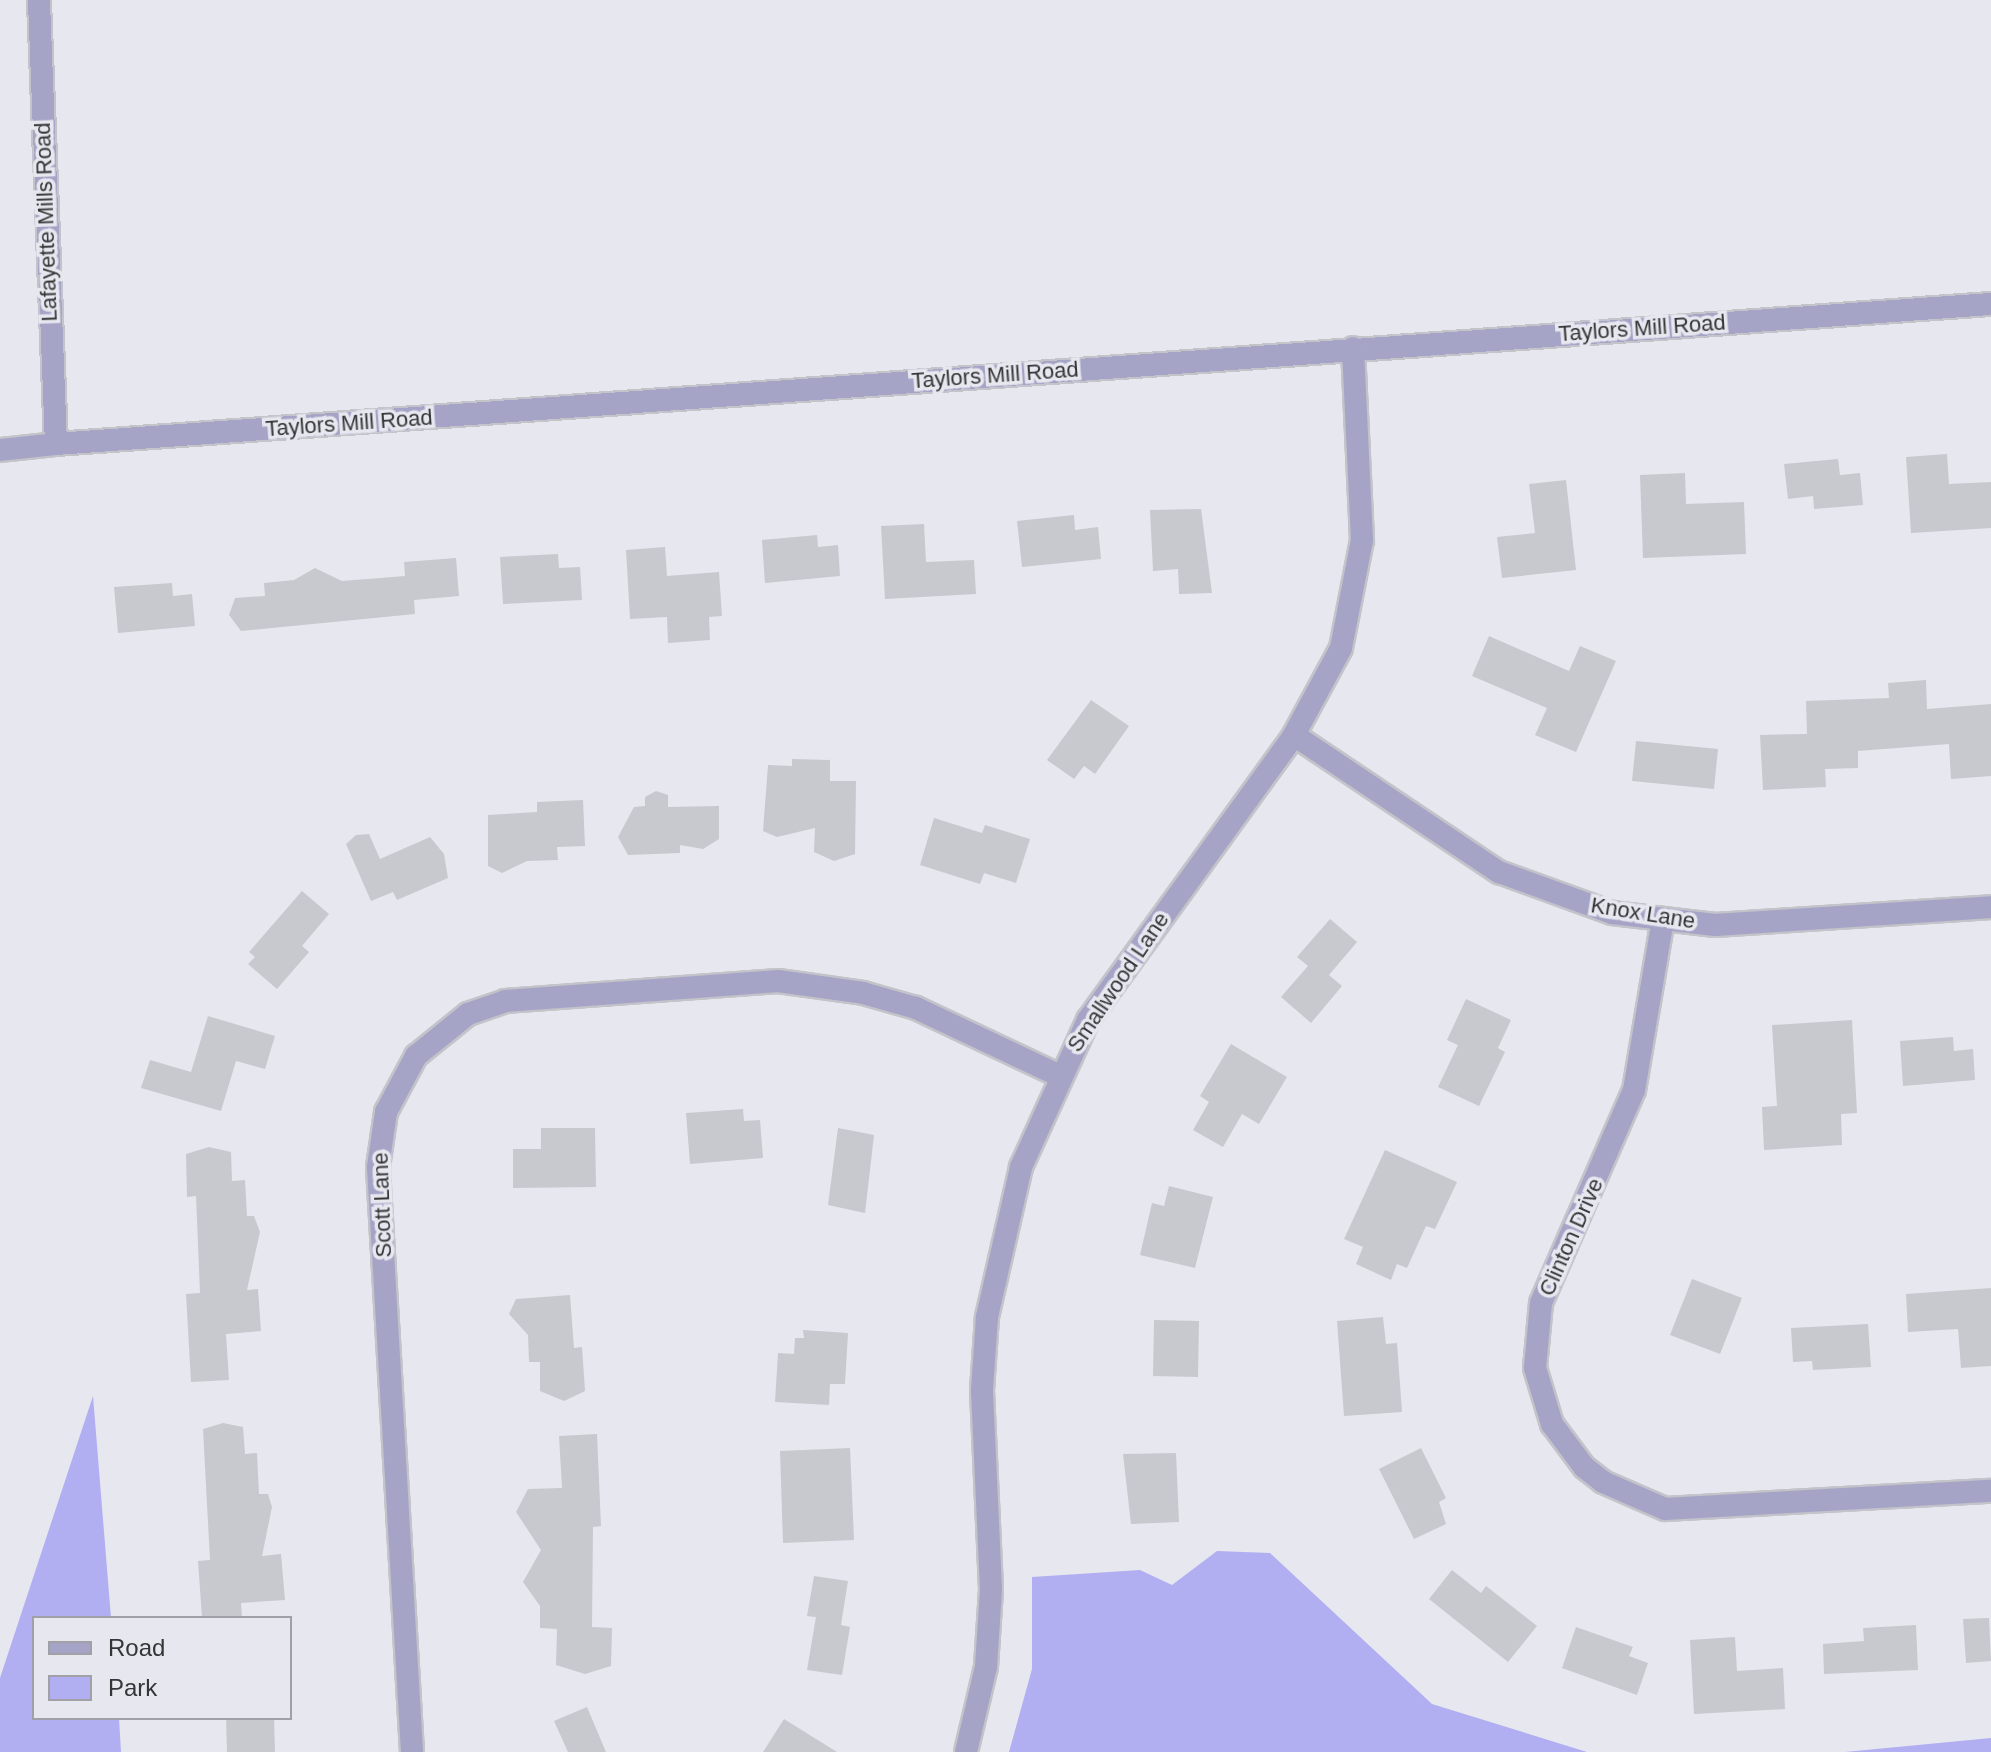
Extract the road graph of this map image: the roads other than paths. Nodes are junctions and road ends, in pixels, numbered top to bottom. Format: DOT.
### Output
graph roads {
  1 [pos="39,0"];
  2 [pos="1991,304"];
  3 [pos="1353,348"];
  4 [pos="56,444"];
  5 [pos="0,450"];
  6 [pos="1294,735"];
  7 [pos="1991,907"];
  8 [pos="1663,919"];
  9 [pos="1058,1075"];
  10 [pos="1991,1491"];
  11 [pos="412,1752"];
  12 [pos="966,1752"];
  1 -- 4 [label="street, Lafayette Mills Road"];
  2 -- 3 [label="street, Taylors Mill Road"];
  3 -- 4 [label="street, Taylors Mill Road"];
  3 -- 6 [label="street, Smallwood Lane"];
  4 -- 5 [label="street, Taylors Mill Road"];
  6 -- 8 [label="street, Knox Lane"];
  6 -- 9 [label="street, Smallwood Lane"];
  7 -- 8 [label="street, Knox Lane"];
  8 -- 10 [label="street, Clinton Drive"];
  9 -- 11 [label="street, Scott Lane"];
  9 -- 12 [label="street, Smallwood Lane"];
}
